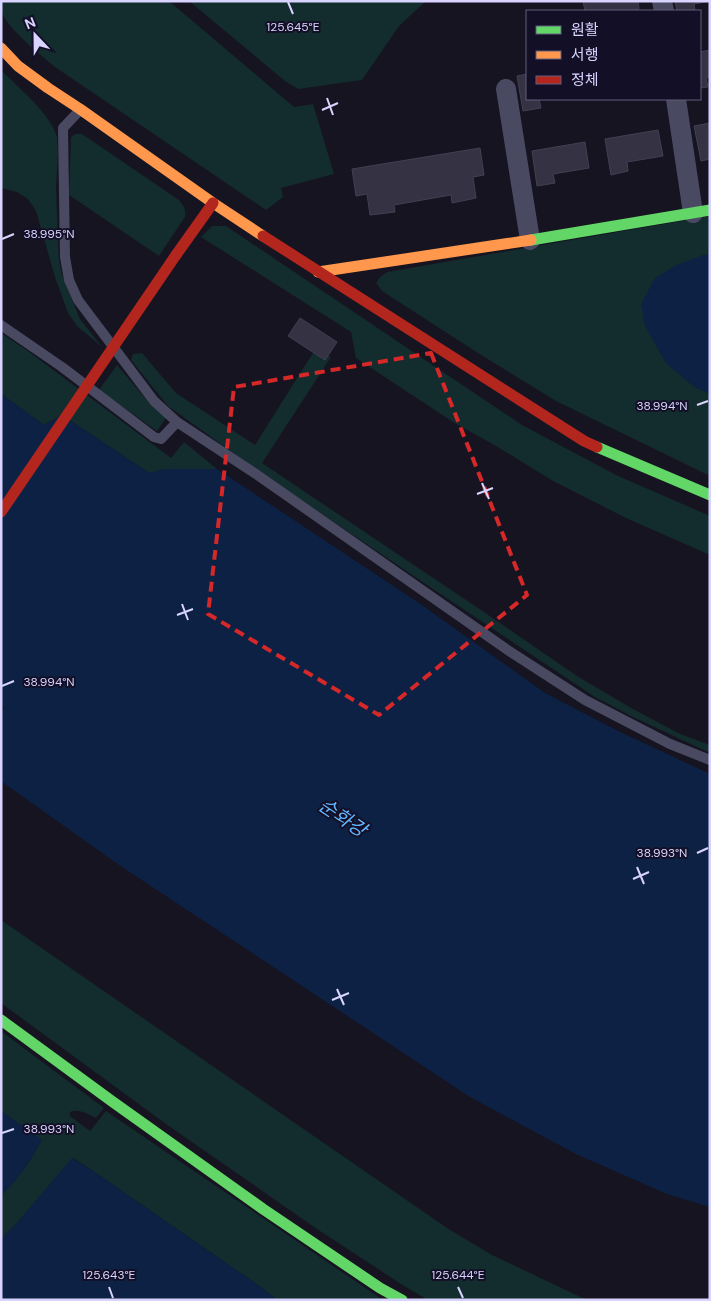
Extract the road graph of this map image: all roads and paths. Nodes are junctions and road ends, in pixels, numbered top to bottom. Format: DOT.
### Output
graph roads {
  1 [pos="1,48"];
  2 [pos="506,88"];
  3 [pos="676,100"];
  4 [pos="80,109"];
  5 [pos="213,203"];
  6 [pos="701,211"];
  7 [pos="530,240"];
  8 [pos="318,272"];
  9 [pos="1,326"];
  10 [pos="177,422"];
  11 [pos="710,495"];
  12 [pos="1,512"];
  13 [pos="710,760"];
  14 [pos="1,1020"];
  15 [pos="402,1300"];
  1 -- 4 [label="street"];
  2 -- 7 [label="street"];
  3 -- 6 [label="street"];
  4 -- 5 [label="street"];
  4 -- 10 [label="lane"];
  5 -- 8 [label="street"];
  5 -- 12 [label="street, bridge"];
  6 -- 7 [label="street"];
  7 -- 8 [label="street"];
  8 -- 11 [label="street"];
  9 -- 10 [label="lane"];
  10 -- 13 [label="lane"];
  14 -- 15 [label="street"];
}
